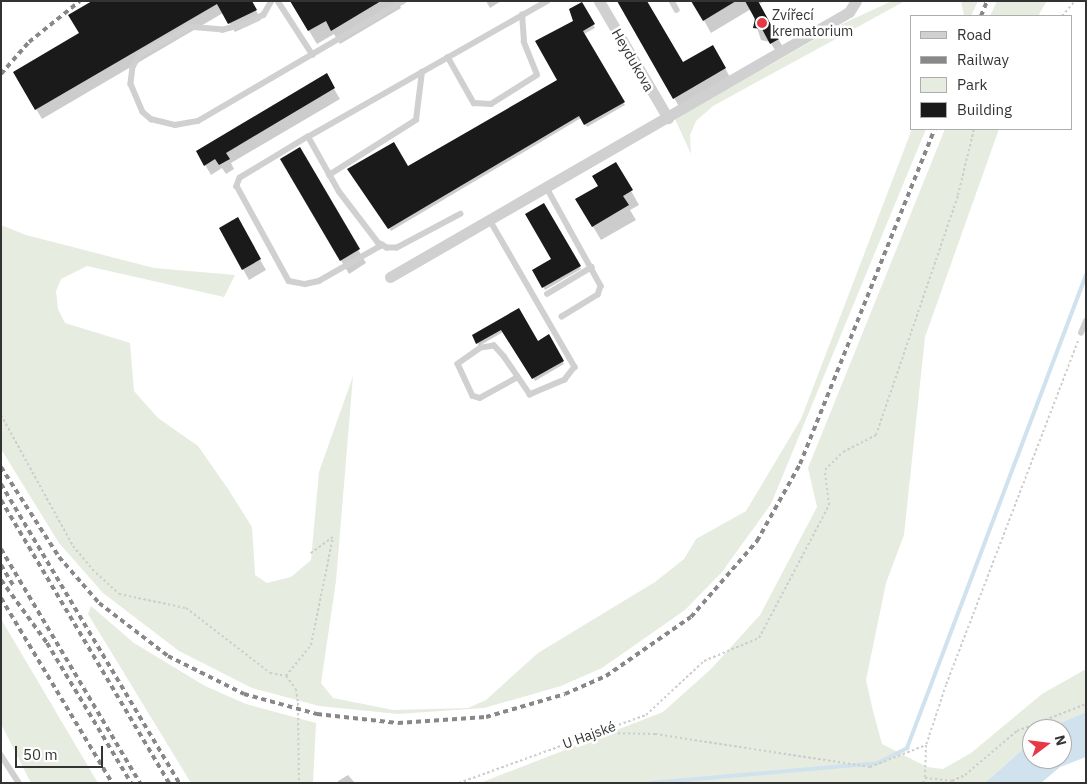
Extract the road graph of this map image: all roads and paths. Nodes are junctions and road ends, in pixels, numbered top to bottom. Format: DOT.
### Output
graph roads {
  1 [pos="272,1"];
  2 [pos="278,1"];
  3 [pos="403,1"];
  4 [pos="547,1"];
  5 [pos="599,1"];
  6 [pos="672,1"];
  7 [pos="856,1"];
  8 [pos="1075,1"];
  9 [pos="677,10"];
  10 [pos="522,15"];
  11 [pos="1063,15"];
  12 [pos="313,56"];
  13 [pos="448,57"];
  14 [pos="422,72"];
  15 [pos="668,118"];
  16 [pos="974,130"];
  17 [pos="308,137"];
  18 [pos="329,175"];
  19 [pos="547,188"];
  20 [pos="461,214"];
  21 [pos="490,220"];
  22 [pos="382,245"];
  23 [pos="592,266"];
  24 [pos="390,278"];
  25 [pos="547,294"];
  26 [pos="562,317"];
  27 [pos="1086,321"];
  28 [pos="1081,333"];
  29 [pos="518,377"];
  30 [pos="1,415"];
  31 [pos="310,554"];
  32 [pos="286,676"];
  33 [pos="1086,704"];
  34 [pos="595,733"];
  35 [pos="926,745"];
  36 [pos="1,755"];
  37 [pos="926,778"];
  38 [pos="19,783"];
  39 [pos="299,783"];
  40 [pos="459,783"];
  41 [pos="923,783"];
  1 -- 12 [label="lane"];
  2 -- 12 [label="lane"];
  3 -- 12 [label="lane"];
  4 -- 10 [label="lane"];
  5 -- 15 [label="street, Heydukova"];
  6 -- 9 [label="lane"];
  7 -- 15 [label="street"];
  8 -- 11 [label="path"];
  10 -- 13 [label="lane"];
  10 -- 13 [label="lane"];
  13 -- 14 [label="lane"];
  14 -- 17 [label="lane"];
  14 -- 18 [label="lane"];
  15 -- 19 [label="street"];
  16 -- 34 [label="path, U Hajské"];
  17 -- 18 [label="lane"];
  17 -- 22 [label="lane"];
  18 -- 22 [label="lane"];
  19 -- 21 [label="street"];
  19 -- 23 [label="lane"];
  20 -- 22 [label="lane"];
  21 -- 24 [label="street"];
  21 -- 29 [label="lane"];
  23 -- 25 [label="lane"];
  23 -- 26 [label="lane"];
  27 -- 28 [label="lane"];
  28 -- 35 [label="path"];
  29 -- 29 [label="lane"];
  30 -- 32 [label="path"];
  31 -- 32 [label="path"];
  32 -- 39 [label="path"];
  33 -- 37 [label="path"];
  34 -- 35 [label="path"];
  34 -- 40 [label="path, U Hajské"];
  35 -- 37 [label="path"];
  36 -- 38 [label="lane"];
  37 -- 41 [label="path"];
}
